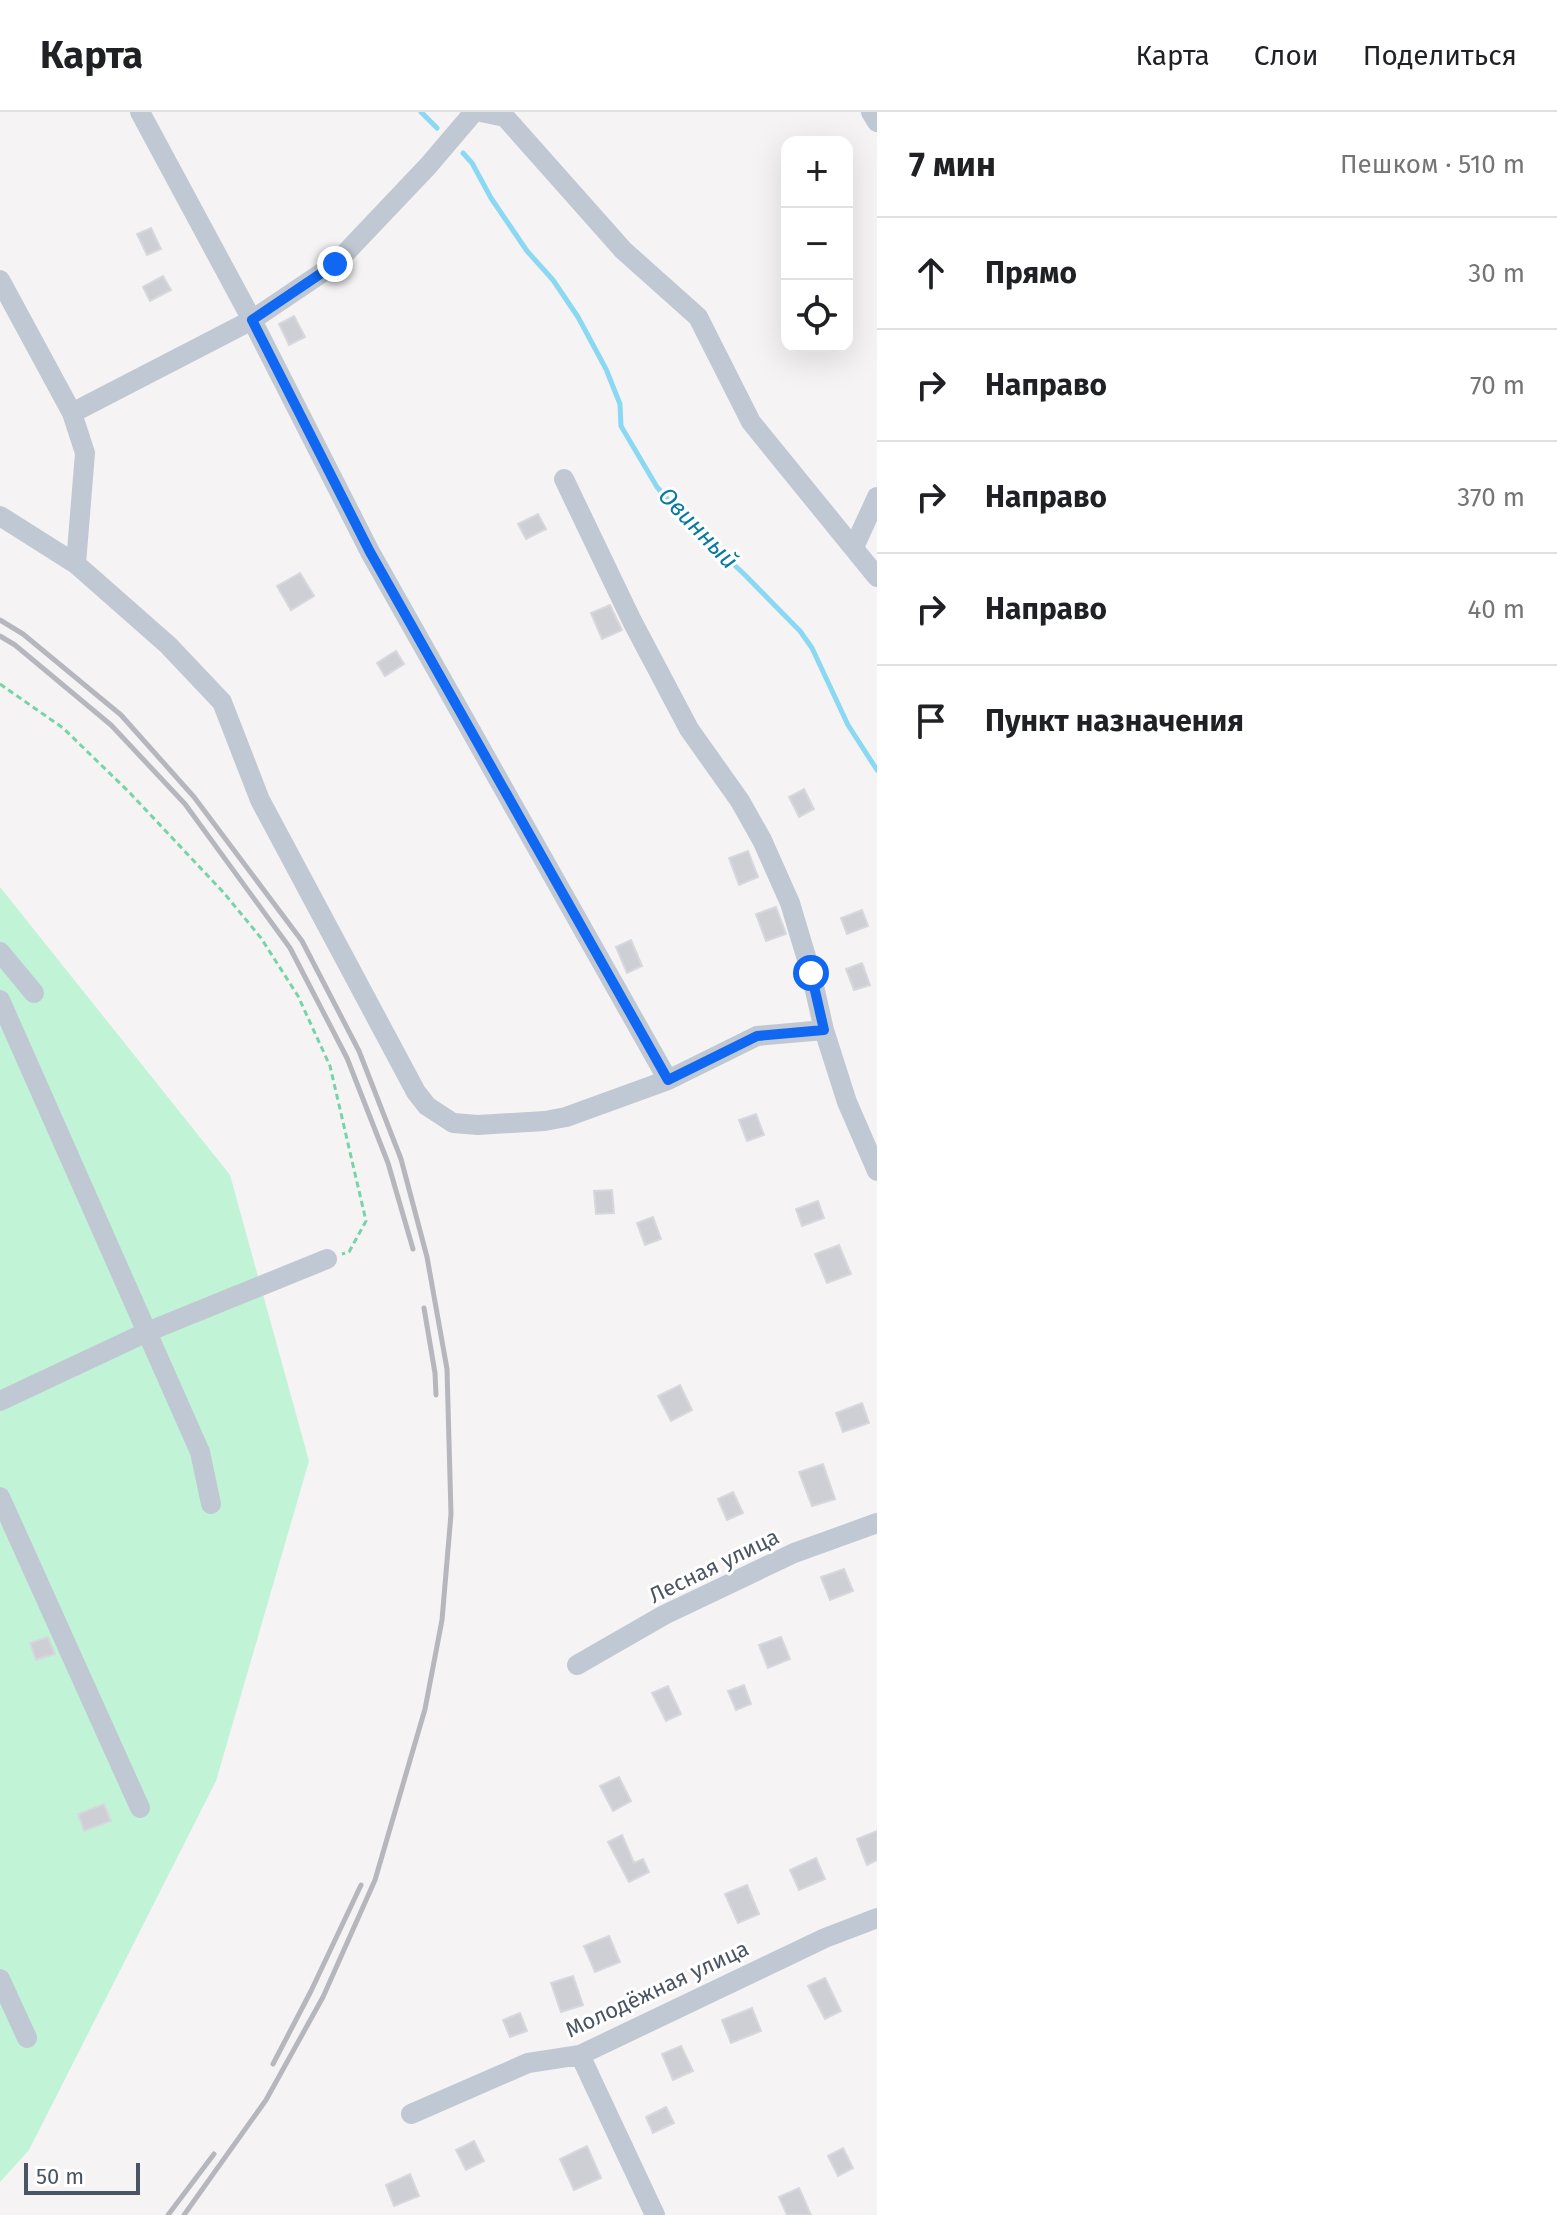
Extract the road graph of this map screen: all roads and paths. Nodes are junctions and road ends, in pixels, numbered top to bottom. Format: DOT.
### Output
graph roads {
  1 [pos="140,112"];
  2 [pos="474,112"];
  3 [pos="481,112"];
  4 [pos="871,112"];
  5 [pos="877,122"];
  6 [pos="0,280"];
  7 [pos="252,320"];
  8 [pos="72,413"];
  9 [pos="564,479"];
  10 [pos="877,497"];
  11 [pos="0,516"];
  12 [pos="854,547"];
  13 [pos="76,564"];
  14 [pos="877,577"];
  15 [pos="0,684"];
  16 [pos="0,952"];
  17 [pos="34,993"];
  18 [pos="0,1000"];
  19 [pos="824,1030"];
  20 [pos="668,1080"];
  21 [pos="877,1171"];
  22 [pos="327,1259"];
  23 [pos="147,1332"];
  24 [pos="0,1401"];
  25 [pos="0,1497"];
  26 [pos="211,1504"];
  27 [pos="877,1523"];
  28 [pos="577,1665"];
  29 [pos="140,1808"];
  30 [pos="877,1918"];
  31 [pos="0,1979"];
  32 [pos="27,2038"];
  33 [pos="580,2055"];
  34 [pos="411,2114"];
  35 [pos="655,2215"];
  1 -- 7 [label="street"];
  2 -- 7 [label="street"];
  3 -- 12 [label="street"];
  4 -- 5 [label="street"];
  6 -- 8 [label="street"];
  7 -- 8 [label="street"];
  7 -- 20 [label="street"];
  8 -- 13 [label="street"];
  9 -- 19 [label="street"];
  10 -- 12 [label="street"];
  11 -- 13 [label="street"];
  12 -- 14 [label="street"];
  13 -- 20 [label="street"];
  15 -- 22 [label="path"];
  16 -- 17 [label="street"];
  18 -- 23 [label="street"];
  19 -- 20 [label="street"];
  19 -- 21 [label="street"];
  22 -- 23 [label="street"];
  23 -- 24 [label="street"];
  23 -- 26 [label="street"];
  25 -- 29 [label="street"];
  27 -- 28 [label="street, Лесная улица"];
  30 -- 33 [label="street, Молодёжная улица"];
  31 -- 32 [label="street"];
  33 -- 34 [label="street, Молодёжная улица"];
  33 -- 35 [label="street"];
}
